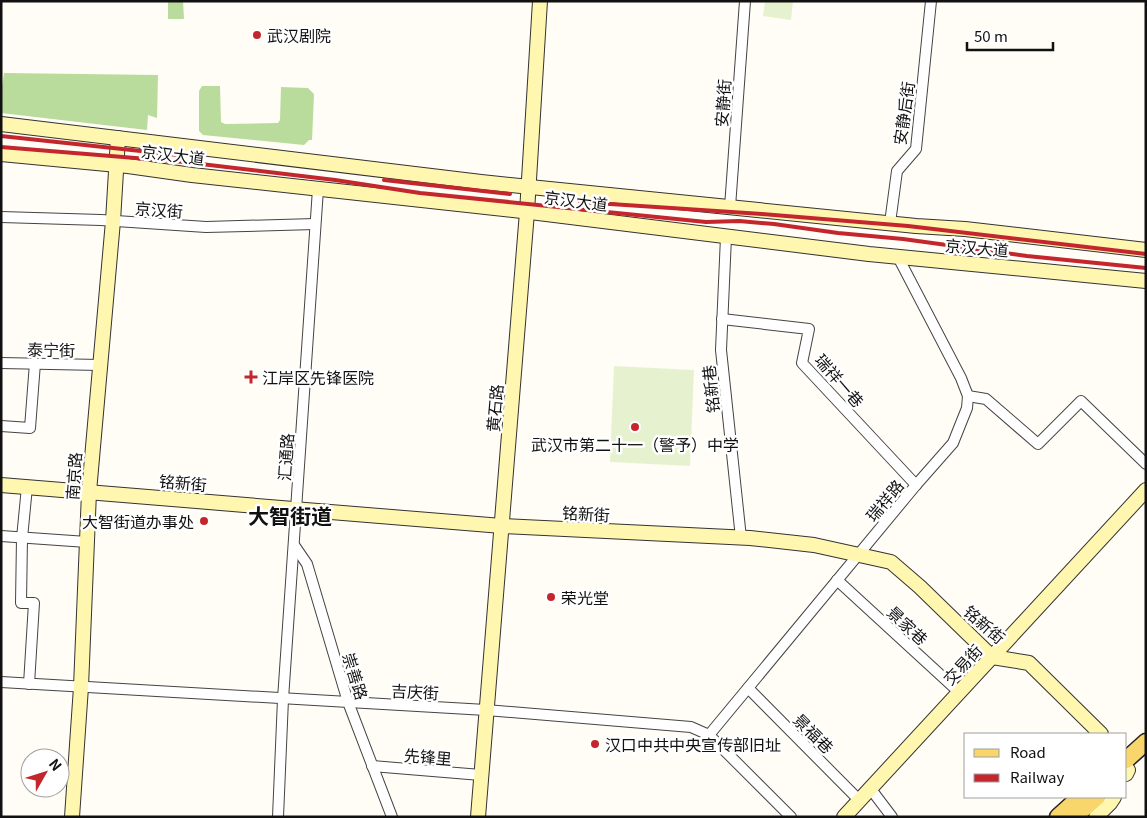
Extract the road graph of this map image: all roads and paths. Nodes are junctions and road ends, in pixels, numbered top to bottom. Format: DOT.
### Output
graph roads {
  1 [pos="540,1"];
  2 [pos="745,1"];
  3 [pos="931,1"];
  4 [pos="1,124"];
  5 [pos="118,138"];
  6 [pos="1,154"];
  7 [pos="117,165"];
  8 [pos="528,186"];
  9 [pos="318,189"];
  10 [pos="730,207"];
  11 [pos="527,212"];
  12 [pos="1,217"];
  13 [pos="113,221"];
  14 [pos="890,223"];
  15 [pos="315,224"];
  16 [pos="726,237"];
  17 [pos="1146,250"];
  18 [pos="898,257"];
  19 [pos="1146,281"];
  20 [pos="722,319"];
  21 [pos="1,363"];
  22 [pos="35,363"];
  23 [pos="100,365"];
  24 [pos="968,396"];
  25 [pos="1,426"];
  26 [pos="1146,464"];
  27 [pos="1,485"];
  28 [pos="916,485"];
  29 [pos="27,487"];
  30 [pos="1146,490"];
  31 [pos="89,492"];
  32 [pos="297,509"];
  33 [pos="502,526"];
  34 [pos="1,536"];
  35 [pos="22,538"];
  36 [pos="741,538"];
  37 [pos="87,542"];
  38 [pos="294,545"];
  39 [pos="858,555"];
  40 [pos="837,580"];
  41 [pos="992,657"];
  42 [pos="1,682"];
  43 [pos="29,684"];
  44 [pos="81,687"];
  45 [pos="748,688"];
  46 [pos="959,692"];
  47 [pos="283,699"];
  48 [pos="348,702"];
  49 [pos="486,710"];
  50 [pos="1100,733"];
  51 [pos="708,735"];
  52 [pos="1146,742"];
  53 [pos="1146,756"];
  54 [pos="1127,765"];
  55 [pos="372,766"];
  56 [pos="1127,766"];
  57 [pos="481,775"];
  58 [pos="870,788"];
  59 [pos="1078,798"];
  60 [pos="1078,798"];
  61 [pos="1096,798"];
  62 [pos="1113,798"];
  63 [pos="859,800"];
  64 [pos="72,817"];
  65 [pos="278,817"];
  66 [pos="392,817"];
  67 [pos="478,817"];
  68 [pos="791,817"];
  69 [pos="844,817"];
  70 [pos="892,817"];
  71 [pos="1052,817"];
  72 [pos="1058,817"];
  73 [pos="1074,817"];
  74 [pos="1096,817"];
  1 -- 8 [label="street, 黄石路"];
  2 -- 10 [label="street, 安静街"];
  3 -- 14 [label="street, 安静后街"];
  4 -- 5 [label="street, 京汉大道"];
  5 -- 7 [label="street, 南京路"];
  5 -- 8 [label="street, 京汉大道"];
  6 -- 7 [label="street, 京汉大道"];
  7 -- 9 [label="street, 京汉大道"];
  7 -- 13 [label="street, 南京路"];
  8 -- 10 [label="street, 京汉大道"];
  8 -- 11 [label="street, 黄石路"];
  9 -- 11 [label="street, 京汉大道"];
  9 -- 15 [label="street, 汇通路"];
  10 -- 14 [label="street, 京汉大道"];
  11 -- 16 [label="street, 京汉大道"];
  11 -- 33 [label="street, 黄石路"];
  12 -- 13 [label="street, 京汉街"];
  13 -- 15 [label="street, 京汉街"];
  13 -- 23 [label="street, 南京路"];
  14 -- 17 [label="street, 京汉大道"];
  15 -- 32 [label="street, 汇通路"];
  16 -- 18 [label="street, 京汉大道"];
  16 -- 20 [label="street, 铭新巷"];
  18 -- 19 [label="street, 京汉大道"];
  18 -- 24 [label="street"];
  20 -- 28 [label="street, 瑞祥一巷"];
  20 -- 36 [label="street, 铭新巷"];
  21 -- 22 [label="street, 泰宁街"];
  22 -- 23 [label="street, 泰宁街"];
  22 -- 25 [label="street"];
  23 -- 31 [label="street, 南京路"];
  24 -- 26 [label="street"];
  24 -- 28 [label="street, 瑞祥路"];
  27 -- 29 [label="street, 铭新街"];
  28 -- 39 [label="street, 瑞祥路"];
  29 -- 31 [label="street, 铭新街"];
  29 -- 35 [label="street"];
  30 -- 41 [label="street, 交易街"];
  31 -- 32 [label="street, 铭新街"];
  31 -- 37 [label="street, 南京路"];
  32 -- 33 [label="street, 铭新街"];
  32 -- 38 [label="street, 汇通路"];
  33 -- 36 [label="street, 铭新街"];
  33 -- 49 [label="street, 黄石路"];
  34 -- 35 [label="street"];
  35 -- 37 [label="street"];
  35 -- 43 [label="street"];
  36 -- 39 [label="street, 铭新街"];
  37 -- 44 [label="street, 南京路"];
  38 -- 47 [label="street, 汇通路"];
  38 -- 48 [label="street, 崇善路"];
  39 -- 40 [label="street, 瑞祥路"];
  39 -- 41 [label="street, 铭新街"];
  40 -- 45 [label="street, 瑞祥路"];
  40 -- 46 [label="street, 景家巷"];
  41 -- 46 [label="street, 交易街"];
  41 -- 50 [label="street, 铭新街"];
  42 -- 43 [label="street, 吉庆街"];
  43 -- 44 [label="street, 吉庆街"];
  44 -- 47 [label="street, 吉庆街"];
  44 -- 64 [label="street, 南京路"];
  45 -- 51 [label="street, 瑞祥路"];
  45 -- 63 [label="street, 景福巷"];
  46 -- 58 [label="street, 交易街"];
  47 -- 48 [label="street, 吉庆街"];
  47 -- 65 [label="street, 汇通路"];
  48 -- 49 [label="street, 吉庆街"];
  48 -- 55 [label="street, 崇善路"];
  49 -- 51 [label="street, 吉庆街"];
  49 -- 57 [label="street, 黄石路"];
  51 -- 68 [label="street, 吉庆街"];
  52 -- 54 [label="main road"];
  53 -- 56 [label="main road"];
  55 -- 57 [label="street, 先锋里"];
  55 -- 66 [label="street, 崇善路"];
  57 -- 67 [label="street, 黄石路"];
  58 -- 63 [label="street, 交易街"];
  58 -- 70 [label="street"];
  59 -- 71 [label="street"];
  60 -- 72 [label="main road"];
  61 -- 73 [label="main road"];
  62 -- 74 [label="street"];
  63 -- 69 [label="street, 交易街"];
}
